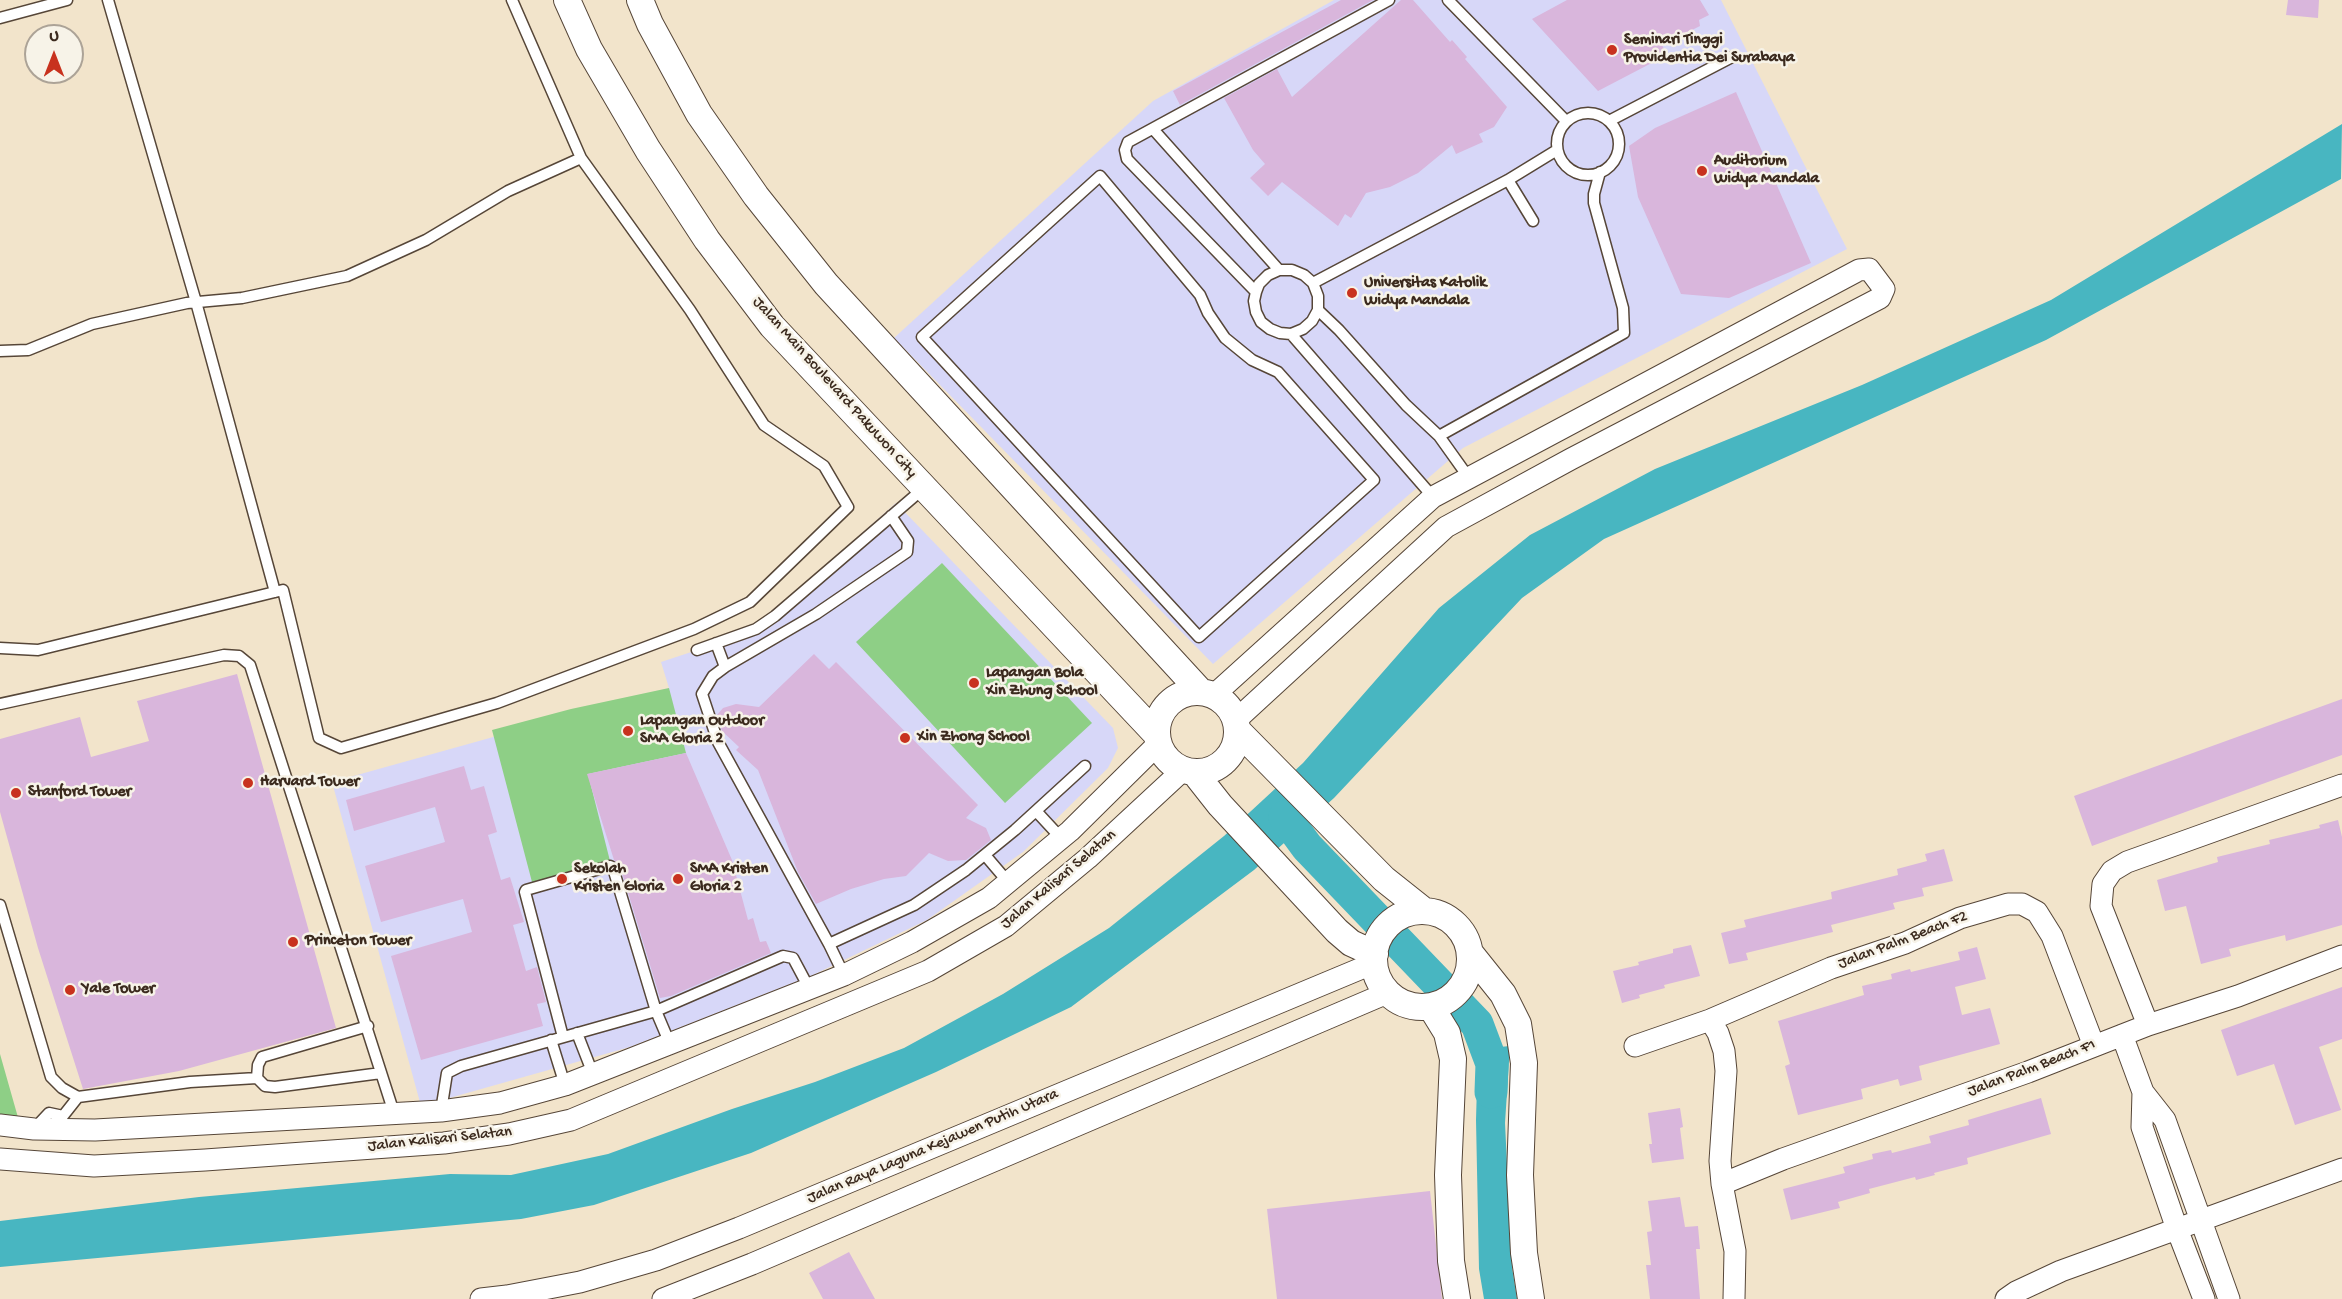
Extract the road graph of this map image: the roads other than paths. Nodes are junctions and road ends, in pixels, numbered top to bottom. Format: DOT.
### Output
graph roads {
  1 [pos="67,0"];
  2 [pos="108,0"];
  3 [pos="512,0"];
  4 [pos="567,0"];
  5 [pos="640,0"];
  6 [pos="1389,0"];
  7 [pos="1448,0"];
  8 [pos="0,18"];
  9 [pos="1732,57"];
  10 [pos="1566,121"];
  11 [pos="1609,121"];
  12 [pos="1153,129"];
  13 [pos="1557,150"];
  14 [pos="581,158"];
  15 [pos="1600,172"];
  16 [pos="1508,180"];
  17 [pos="1533,221"];
  18 [pos="1279,270"];
  19 [pos="1313,283"];
  20 [pos="1256,292"];
  21 [pos="196,302"];
  22 [pos="1317,310"];
  23 [pos="1291,334"];
  24 [pos="0,351"];
  25 [pos="1556,432"];
  26 [pos="1439,436"];
  27 [pos="1571,459"];
  28 [pos="1469,478"];
  29 [pos="1374,480"];
  30 [pos="924,488"];
  31 [pos="1433,497"];
  32 [pos="891,516"];
  33 [pos="275,592"];
  34 [pos="716,643"];
  35 [pos="0,648"];
  36 [pos="697,650"];
  37 [pos="724,667"];
  38 [pos="1207,694"];
  39 [pos="0,704"];
  40 [pos="1237,725"];
  41 [pos="1158,739"];
  42 [pos="1084,766"];
  43 [pos="1189,771"];
  44 [pos="2342,785"];
  45 [pos="1036,811"];
  46 [pos="1061,838"];
  47 [pos="985,855"];
  48 [pos="1008,882"];
  49 [pos="0,905"];
  50 [pos="1424,910"];
  51 [pos="829,944"];
  52 [pos="1471,954"];
  53 [pos="2342,956"];
  54 [pos="1374,958"];
  55 [pos="844,975"];
  56 [pos="809,988"];
  57 [pos="1387,993"];
  58 [pos="856,1000"];
  59 [pos="1431,1007"];
  60 [pos="656,1011"];
  61 [pos="1710,1020"];
  62 [pos="2148,1025"];
  63 [pos="368,1026"];
  64 [pos="577,1033"];
  65 [pos="2122,1035"];
  66 [pos="563,1037"];
  67 [pos="551,1040"];
  68 [pos="670,1044"];
  69 [pos="1635,1046"];
  70 [pos="2094,1046"];
  71 [pos="381,1073"];
  72 [pos="593,1074"];
  73 [pos="257,1078"];
  74 [pos="565,1085"];
  75 [pos="2144,1092"];
  76 [pos="78,1096"];
  77 [pos="441,1111"];
  78 [pos="394,1113"];
  79 [pos="0,1125"];
  80 [pos="34,1129"];
  81 [pos="0,1159"];
  82 [pos="34,1162"];
  83 [pos="2342,1169"];
  84 [pos="1722,1184"];
  85 [pos="2200,1220"];
  86 [pos="2177,1229"];
  87 [pos="482,1299"];
  88 [pos="663,1299"];
  89 [pos="1457,1299"];
  90 [pos="1531,1299"];
  91 [pos="1734,1299"];
  92 [pos="2006,1299"];
  93 [pos="2205,1299"];
  94 [pos="2229,1299"];
  1 -- 8 [label="lane"];
  2 -- 21 [label="lane"];
  3 -- 14 [label="lane"];
  4 -- 30 [label="street, Jalan Main Boulevard Pakuwon City"];
  5 -- 38 [label="street"];
  6 -- 12 [label="lane"];
  7 -- 10 [label="lane"];
  9 -- 11 [label="lane"];
  10 -- 11 [label="lane"];
  10 -- 13 [label="lane"];
  11 -- 15 [label="lane"];
  12 -- 18 [label="lane"];
  12 -- 20 [label="lane"];
  13 -- 15 [label="lane"];
  13 -- 16 [label="lane"];
  14 -- 21 [label="lane"];
  14 -- 33 [label="lane"];
  15 -- 26 [label="lane"];
  16 -- 17 [label="lane"];
  16 -- 19 [label="lane"];
  18 -- 19 [label="lane"];
  18 -- 20 [label="lane"];
  19 -- 22 [label="lane"];
  20 -- 23 [label="lane"];
  21 -- 24 [label="lane"];
  21 -- 33 [label="lane"];
  22 -- 23 [label="lane"];
  22 -- 26 [label="lane"];
  23 -- 31 [label="lane"];
  25 -- 27 [label="street"];
  25 -- 27 [label="street"];
  25 -- 28 [label="street"];
  26 -- 28 [label="lane"];
  27 -- 40 [label="street"];
  28 -- 31 [label="street"];
  29 -- 29 [label="lane"];
  30 -- 32 [label="lane"];
  30 -- 41 [label="street, Jalan Main Boulevard Pakuwon City"];
  31 -- 38 [label="street"];
  32 -- 34 [label="lane"];
  32 -- 37 [label="lane"];
  33 -- 35 [label="lane"];
  34 -- 36 [label="lane"];
  34 -- 37 [label="lane"];
  37 -- 51 [label="lane"];
  38 -- 40 [label="street"];
  38 -- 41 [label="street"];
  39 -- 63 [label="lane"];
  40 -- 43 [label="street"];
  40 -- 50 [label="street"];
  41 -- 43 [label="street"];
  41 -- 46 [label="street, Jalan Kalisari Selatan"];
  42 -- 45 [label="lane"];
  43 -- 54 [label="street"];
  43 -- 58 [label="street, Jalan Kalisari Selatan"];
  44 -- 62 [label="street"];
  45 -- 46 [label="lane"];
  45 -- 47 [label="lane"];
  46 -- 48 [label="street, Jalan Kalisari Selatan"];
  47 -- 48 [label="lane"];
  47 -- 51 [label="lane"];
  48 -- 55 [label="street, Jalan Kalisari Selatan"];
  49 -- 76 [label="lane"];
  50 -- 52 [label="street"];
  50 -- 54 [label="street"];
  51 -- 55 [label="lane"];
  52 -- 59 [label="street"];
  52 -- 90 [label="street"];
  53 -- 62 [label="street, Jalan Palm Beach F1"];
  54 -- 57 [label="street"];
  54 -- 87 [label="street, Jalan Raya Laguna Kejawen Putih Utara"];
  55 -- 56 [label="street, Jalan Kalisari Selatan"];
  55 -- 58 [label="street"];
  56 -- 60 [label="lane"];
  56 -- 68 [label="street, Jalan Kalisari Selatan"];
  57 -- 59 [label="street"];
  57 -- 88 [label="street"];
  58 -- 82 [label="street, Jalan Kalisari Selatan"];
  59 -- 89 [label="street"];
  60 -- 64 [label="lane"];
  60 -- 66 [label="lane"];
  60 -- 68 [label="lane"];
  61 -- 69 [label="street, Jalan Palm Beach F2"];
  61 -- 70 [label="street, Jalan Palm Beach F2"];
  61 -- 84 [label="street"];
  62 -- 65 [label="street, Jalan Palm Beach F1"];
  63 -- 71 [label="lane"];
  63 -- 73 [label="lane"];
  64 -- 66 [label="lane"];
  64 -- 72 [label="lane"];
  65 -- 70 [label="street, Jalan Palm Beach F1"];
  65 -- 75 [label="street"];
  66 -- 67 [label="lane"];
  67 -- 74 [label="lane"];
  67 -- 77 [label="lane"];
  68 -- 72 [label="street, Jalan Kalisari Selatan"];
  70 -- 84 [label="street, Jalan Palm Beach F1"];
  71 -- 73 [label="lane"];
  71 -- 78 [label="lane"];
  72 -- 74 [label="street, Jalan Kalisari Selatan"];
  73 -- 76 [label="lane"];
  74 -- 77 [label="street, Jalan Kalisari Selatan"];
  75 -- 85 [label="street"];
  75 -- 86 [label="street"];
  76 -- 80 [label="lane"];
  77 -- 78 [label="street, Jalan Kalisari Selatan"];
  78 -- 80 [label="street, Jalan Kalisari Selatan"];
  79 -- 80 [label="street, Jalan Kalisari Selatan"];
  80 -- 82 [label="street"];
  81 -- 82 [label="street, Jalan Kalisari Selatan"];
  83 -- 85 [label="street"];
  84 -- 91 [label="street"];
  85 -- 86 [label="street"];
  85 -- 94 [label="street"];
  86 -- 92 [label="street"];
  86 -- 93 [label="street"];
}
